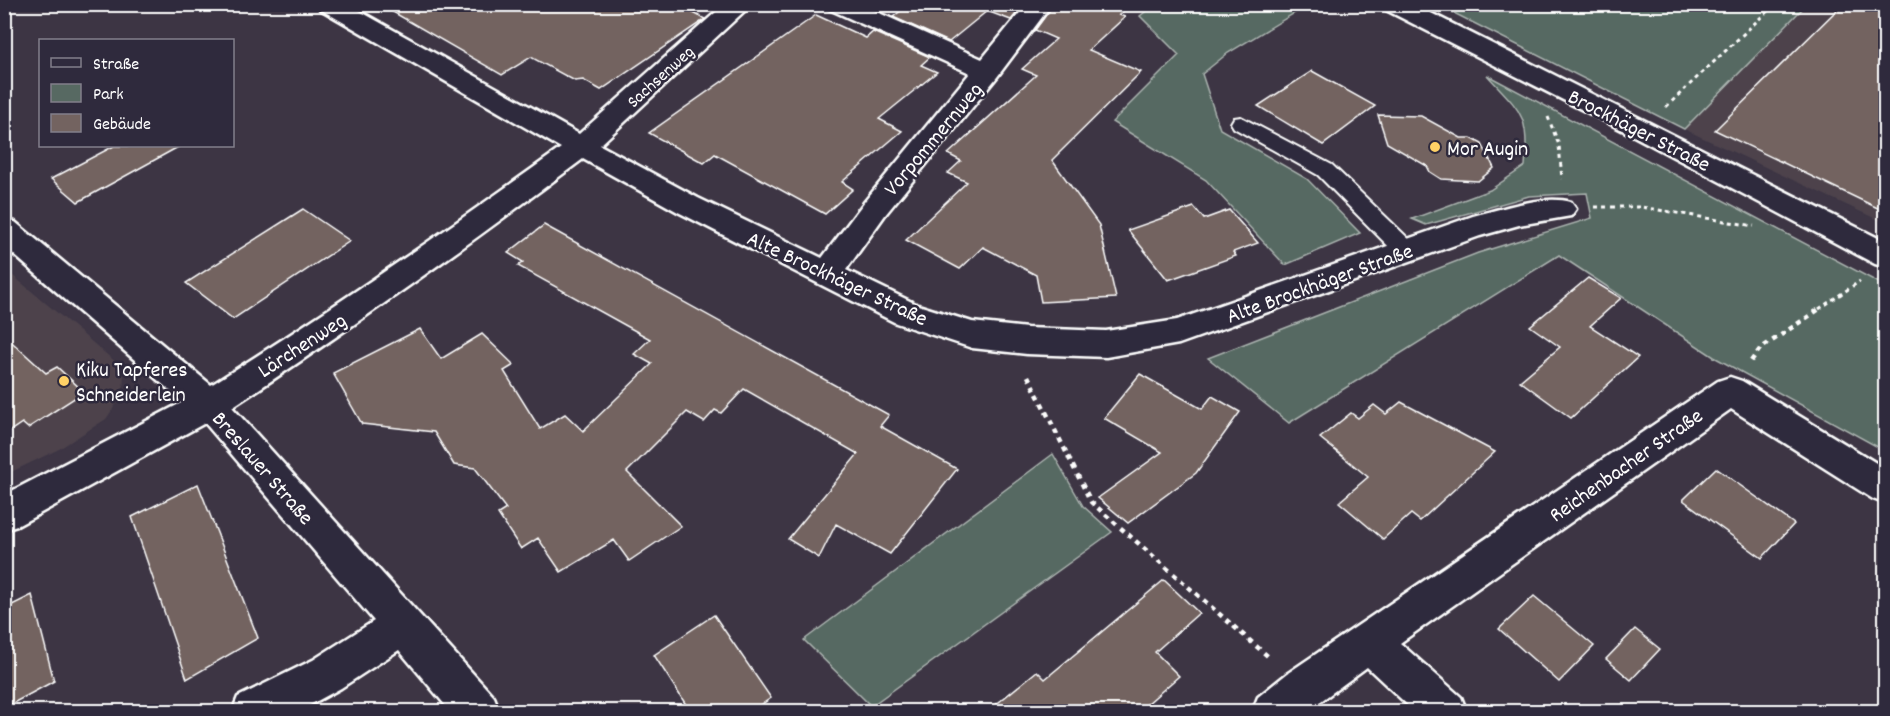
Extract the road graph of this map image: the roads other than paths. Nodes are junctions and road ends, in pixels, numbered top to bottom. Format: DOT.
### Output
graph roads {
  1 [pos="329,4"];
  2 [pos="740,4"];
  3 [pos="838,4"];
  4 [pos="1040,4"];
  5 [pos="1393,4"];
  6 [pos="988,71"];
  7 [pos="1241,123"];
  8 [pos="581,147"];
  9 [pos="1561,209"];
  10 [pos="4,229"];
  11 [pos="1407,250"];
  12 [pos="1881,254"];
  13 [pos="827,274"];
  14 [pos="209,404"];
  15 [pos="1886,488"];
  16 [pos="4,514"];
  17 [pos="402,625"];
  18 [pos="1369,642"];
  19 [pos="253,711"];
  20 [pos="478,711"];
  21 [pos="1273,711"];
  22 [pos="1446,711"];
  1 -- 8 [label="street, Alte Brockhäger Straße"];
  2 -- 8 [label="street, Sachsenweg"];
  3 -- 6 [label="street"];
  4 -- 6 [label="street, Vorpommernweg"];
  5 -- 12 [label="street, Brockhäger Straße"];
  6 -- 13 [label="street, Vorpommernweg"];
  7 -- 11 [label="lane"];
  8 -- 13 [label="street, Alte Brockhäger Straße"];
  8 -- 14 [label="street, Lärchenweg"];
  9 -- 11 [label="street, Alte Brockhäger Straße"];
  10 -- 14 [label="street, Breslauer Straße"];
  11 -- 13 [label="street, Alte Brockhäger Straße"];
  14 -- 16 [label="street, Lärchenweg"];
  14 -- 17 [label="street, Breslauer Straße"];
  15 -- 18 [label="street, Reichenbacher Straße"];
  17 -- 19 [label="street"];
  17 -- 20 [label="street, Breslauer Straße"];
  18 -- 21 [label="street, Reichenbacher Straße"];
  18 -- 22 [label="street"];
}
